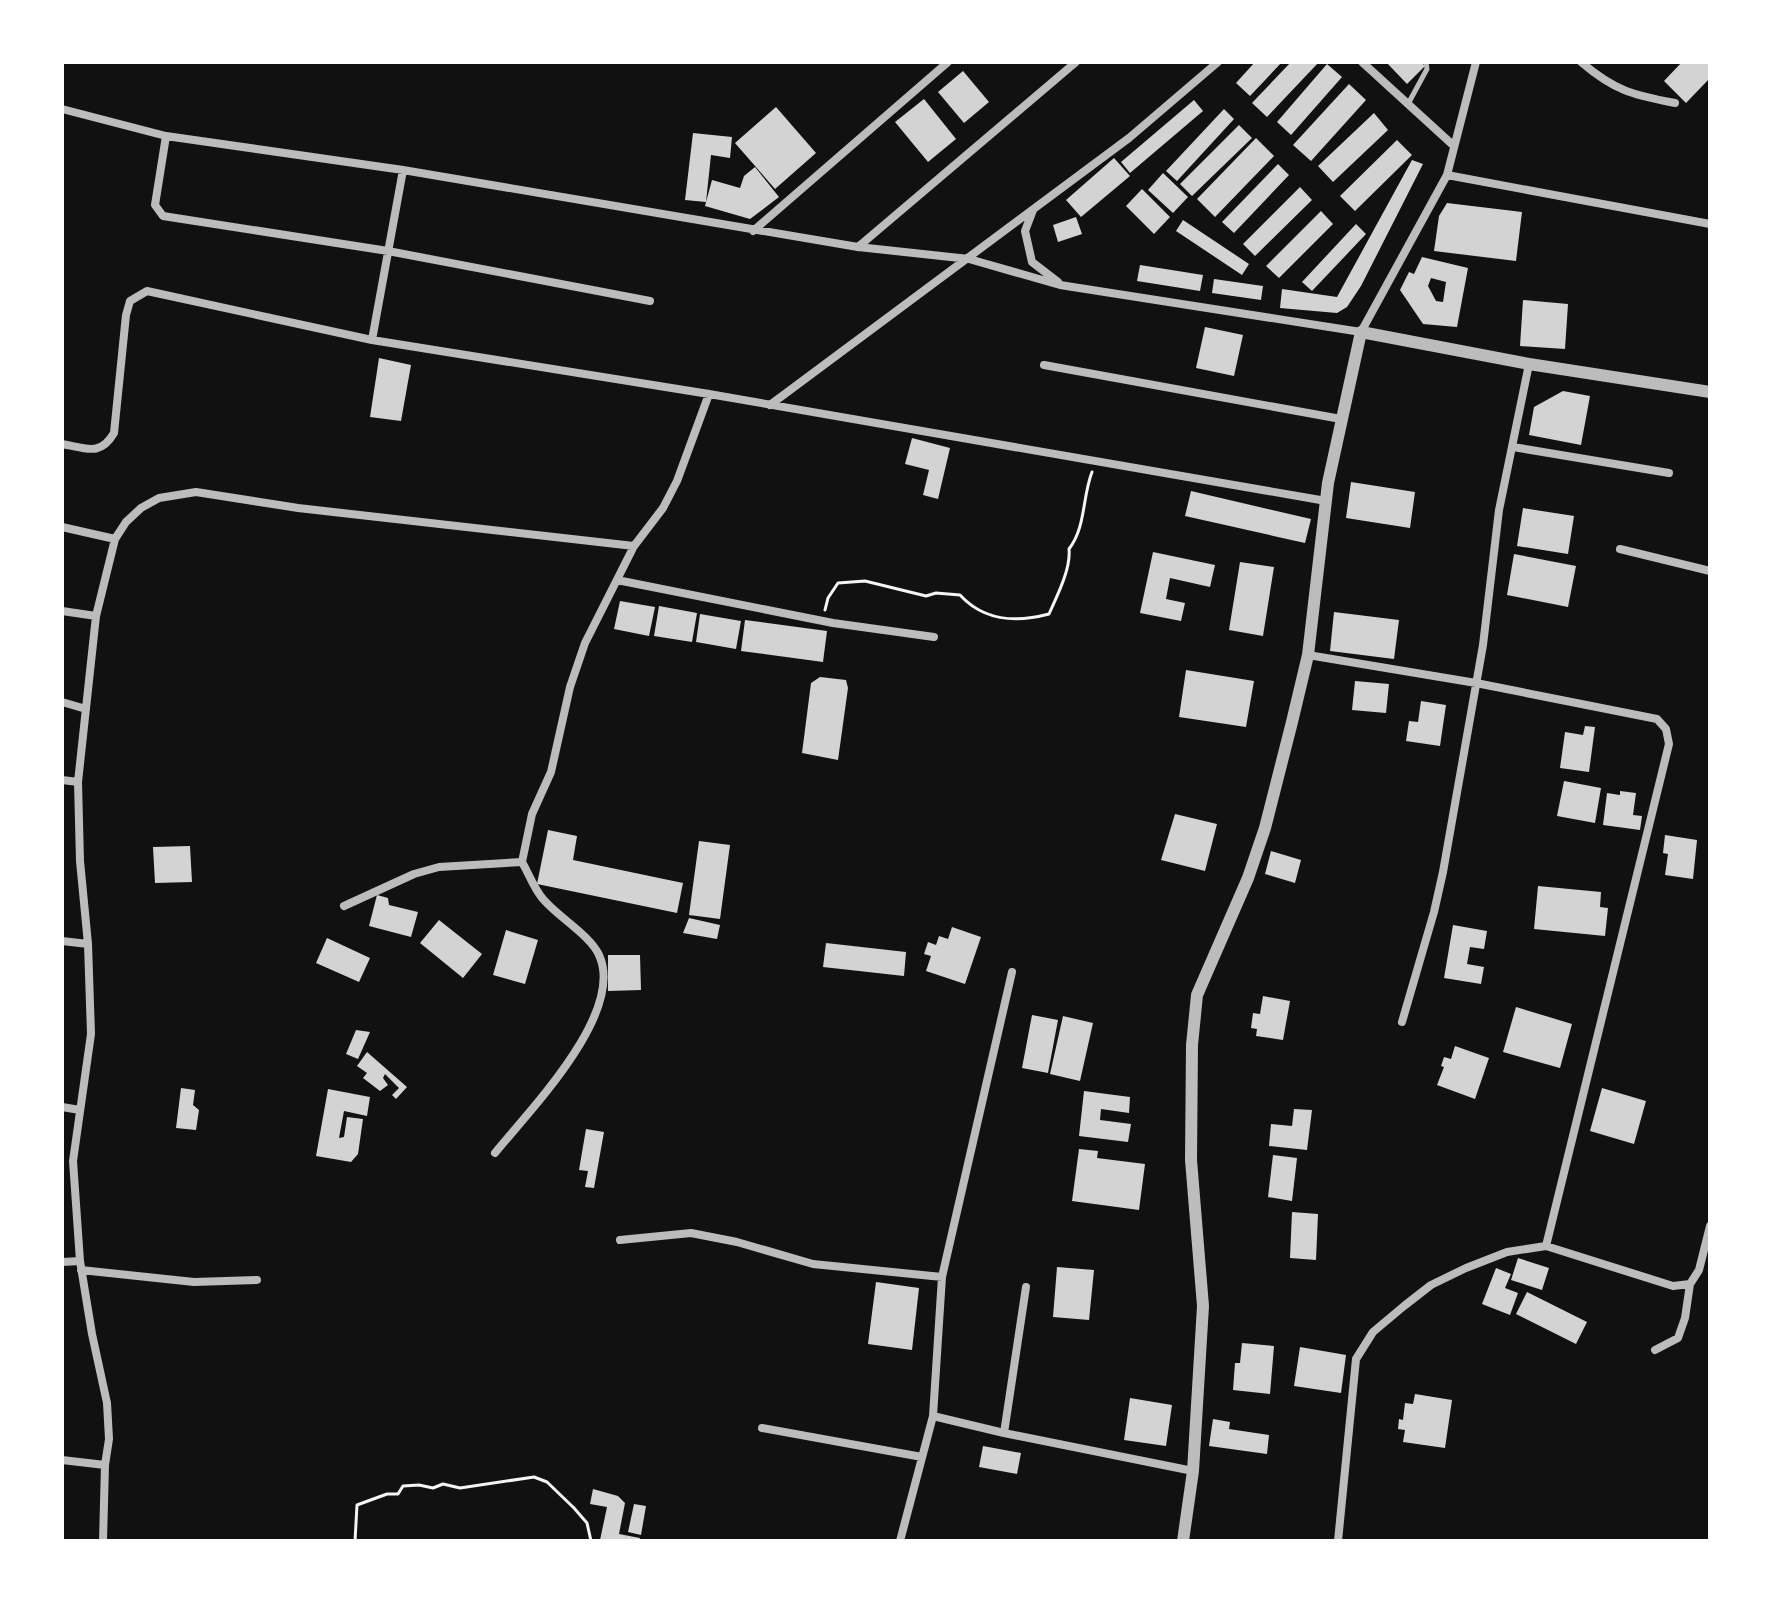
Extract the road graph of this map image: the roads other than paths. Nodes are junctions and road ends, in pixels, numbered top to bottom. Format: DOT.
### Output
graph roads {
  1 [pos="948,62"];
  2 [pos="1076,62"];
  3 [pos="1218,62"];
  4 [pos="1362,62"];
  5 [pos="1426,62"];
  6 [pos="1476,62"];
  7 [pos="1581,62"];
  8 [pos="1675,103"];
  9 [pos="1408,104"];
  10 [pos="62,109"];
  11 [pos="166,136"];
  12 [pos="1454,146"];
  13 [pos="403,170"];
  14 [pos="1447,175"];
  15 [pos="1034,210"];
  16 [pos="1710,224"];
  17 [pos="753,231"];
  18 [pos="858,247"];
  19 [pos="388,251"];
  20 [pos="969,259"];
  21 [pos="1060,285"];
  22 [pos="650,301"];
  23 [pos="1361,332"];
  24 [pos="372,340"];
  25 [pos="1529,364"];
  26 [pos="1044,365"];
  27 [pos="1710,392"];
  28 [pos="709,394"];
  29 [pos="770,405"];
  30 [pos="1341,419"];
  31 [pos="62,444"];
  32 [pos="1513,447"];
  33 [pos="1669,473"];
  34 [pos="1326,501"];
  35 [pos="62,527"];
  36 [pos="115,539"];
  37 [pos="634,546"];
  38 [pos="1620,549"];
  39 [pos="1710,571"];
  40 [pos="617,580"];
  41 [pos="62,611"];
  42 [pos="96,616"];
  43 [pos="934,637"];
  44 [pos="1308,655"];
  45 [pos="1476,683"];
  46 [pos="62,702"];
  47 [pos="86,709"];
  48 [pos="62,780"];
  49 [pos="78,782"];
  50 [pos="522,862"];
  51 [pos="344,906"];
  52 [pos="62,941"];
  53 [pos="88,944"];
  54 [pos="1012,972"];
  55 [pos="1402,1022"];
  56 [pos="62,1107"];
  57 [pos="80,1110"];
  58 [pos="495,1153"];
  59 [pos="1710,1226"];
  60 [pos="620,1240"];
  61 [pos="1546,1246"];
  62 [pos="62,1262"];
  63 [pos="81,1266"];
  64 [pos="942,1277"];
  65 [pos="257,1280"];
  66 [pos="1690,1284"];
  67 [pos="1026,1287"];
  68 [pos="1655,1350"];
  69 [pos="933,1416"];
  70 [pos="762,1428"];
  71 [pos="1004,1433"];
  72 [pos="922,1457"];
  73 [pos="62,1460"];
  74 [pos="105,1465"];
  75 [pos="1193,1471"];
  76 [pos="103,1541"];
  77 [pos="900,1541"];
  78 [pos="1183,1541"];
  79 [pos="1338,1541"];
  1 -- 17 [label="street"];
  2 -- 18 [label="street"];
  3 -- 15 [label="street"];
  4 -- 9 [label="street"];
  5 -- 9 [label="lane"];
  6 -- 12 [label="street"];
  7 -- 8 [label="street"];
  9 -- 12 [label="street"];
  10 -- 11 [label="street"];
  11 -- 13 [label="street"];
  11 -- 19 [label="street"];
  12 -- 14 [label="street"];
  13 -- 17 [label="street"];
  13 -- 19 [label="street"];
  14 -- 16 [label="street"];
  14 -- 23 [label="street"];
  15 -- 20 [label="street"];
  15 -- 21 [label="street"];
  17 -- 18 [label="street"];
  18 -- 20 [label="street"];
  19 -- 22 [label="street"];
  19 -- 24 [label="street"];
  20 -- 21 [label="street"];
  20 -- 29 [label="street"];
  21 -- 23 [label="street"];
  23 -- 25 [label="street"];
  23 -- 30 [label="street"];
  24 -- 28 [label="street"];
  24 -- 31 [label="street"];
  25 -- 27 [label="street"];
  25 -- 32 [label="street"];
  26 -- 30 [label="street"];
  28 -- 29 [label="street"];
  28 -- 37 [label="street"];
  29 -- 34 [label="street"];
  30 -- 34 [label="street"];
  32 -- 33 [label="street"];
  32 -- 45 [label="street"];
  34 -- 44 [label="street"];
  35 -- 36 [label="street"];
  36 -- 37 [label="street"];
  36 -- 42 [label="street"];
  37 -- 40 [label="street"];
  38 -- 39 [label="street"];
  40 -- 43 [label="street"];
  40 -- 50 [label="street"];
  41 -- 42 [label="street"];
  42 -- 47 [label="street"];
  44 -- 45 [label="street"];
  44 -- 75 [label="street"];
  45 -- 55 [label="street"];
  45 -- 61 [label="street"];
  46 -- 47 [label="street"];
  47 -- 49 [label="street"];
  48 -- 49 [label="street"];
  49 -- 53 [label="street"];
  50 -- 51 [label="street"];
  50 -- 58 [label="street"];
  52 -- 53 [label="street"];
  53 -- 57 [label="street"];
  54 -- 64 [label="street"];
  56 -- 57 [label="street"];
  57 -- 63 [label="street"];
  59 -- 66 [label="street"];
  60 -- 64 [label="street"];
  61 -- 66 [label="street"];
  61 -- 79 [label="street"];
  62 -- 63 [label="street"];
  63 -- 65 [label="street"];
  63 -- 74 [label="street"];
  64 -- 69 [label="street"];
  66 -- 68 [label="street"];
  67 -- 71 [label="street"];
  69 -- 71 [label="street"];
  69 -- 72 [label="street"];
  70 -- 72 [label="street"];
  71 -- 75 [label="street"];
  72 -- 77 [label="street"];
  73 -- 74 [label="street"];
  74 -- 76 [label="street"];
  75 -- 78 [label="street"];
}
